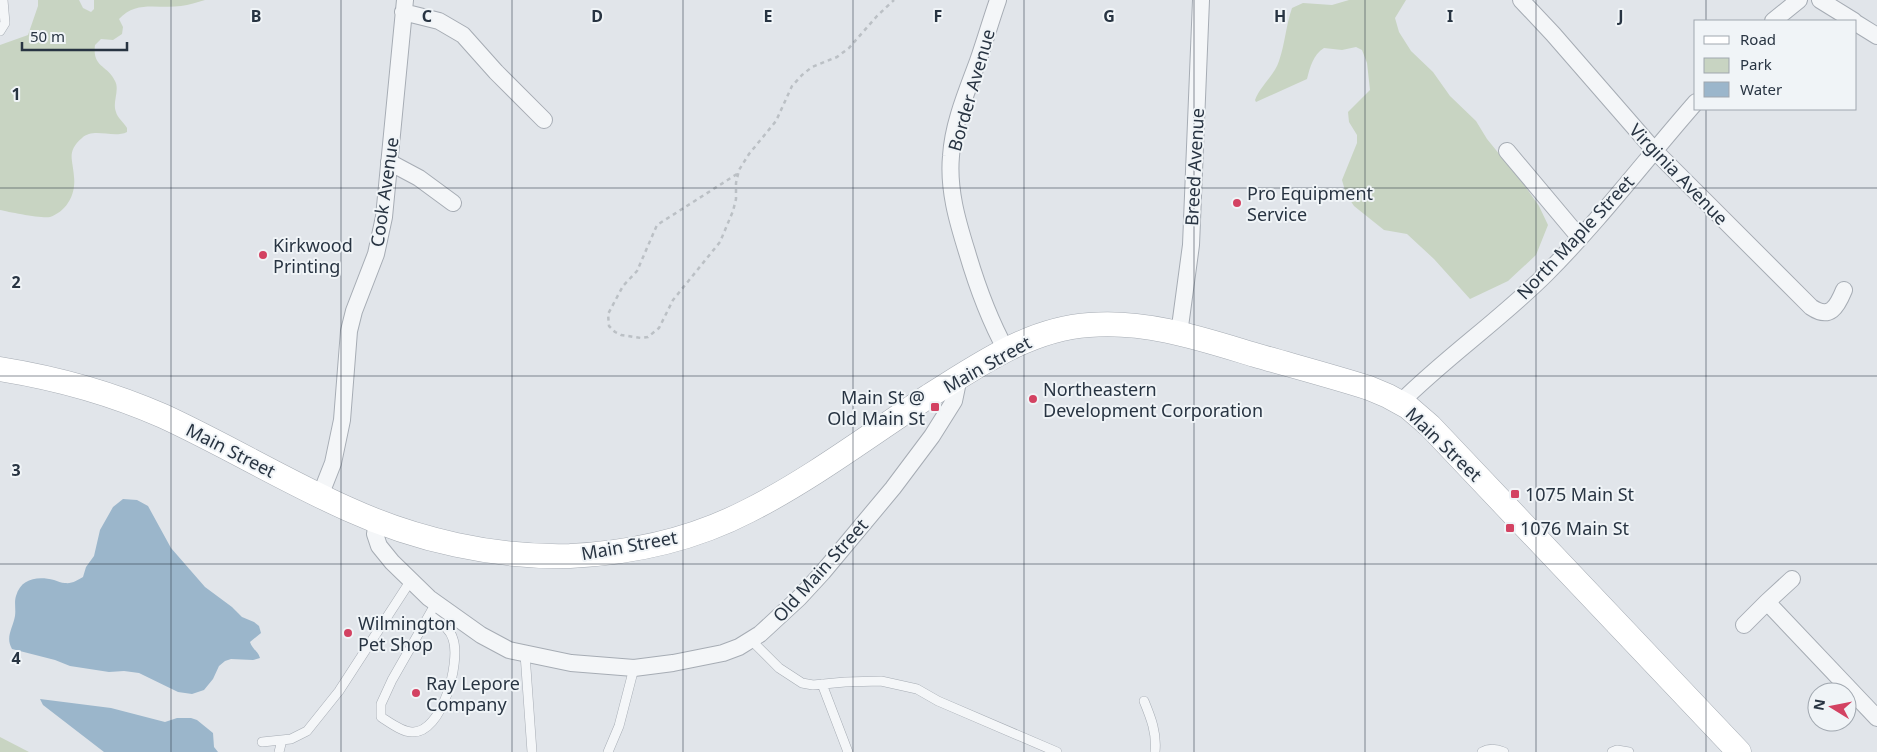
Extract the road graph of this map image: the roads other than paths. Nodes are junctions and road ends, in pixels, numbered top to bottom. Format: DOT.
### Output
graph roads {
  1 [pos="3,0"];
  2 [pos="998,0"];
  3 [pos="1201,0"];
  4 [pos="1521,0"];
  5 [pos="1799,0"];
  6 [pos="1820,0"];
  7 [pos="404,6"];
  8 [pos="1774,20"];
  9 [pos="1852,20"];
  10 [pos="1857,23"];
  11 [pos="0,31"];
  12 [pos="1877,36"];
  13 [pos="1694,104"];
  14 [pos="544,120"];
  15 [pos="1654,150"];
  16 [pos="1506,151"];
  17 [pos="390,162"];
  18 [pos="454,203"];
  19 [pos="1580,238"];
  20 [pos="1844,290"];
  21 [pos="1179,334"];
  22 [pos="1006,350"];
  23 [pos="0,369"];
  24 [pos="959,377"];
  25 [pos="1400,403"];
  26 [pos="320,496"];
  27 [pos="377,522"];
  28 [pos="1792,579"];
  29 [pos="412,580"];
  30 [pos="1767,602"];
  31 [pos="433,609"];
  32 [pos="1744,625"];
  33 [pos="751,640"];
  34 [pos="525,654"];
  35 [pos="634,668"];
  36 [pos="822,684"];
  37 [pos="1144,702"];
  38 [pos="1877,718"];
  39 [pos="282,740"];
  40 [pos="262,742"];
  41 [pos="279,752"];
  42 [pos="532,752"];
  43 [pos="608,752"];
  44 [pos="848,752"];
  45 [pos="1057,752"];
  46 [pos="1155,752"];
  47 [pos="1482,752"];
  48 [pos="1504,752"];
  49 [pos="1612,752"];
  50 [pos="1629,752"];
  51 [pos="1739,752"];
  1 -- 11 [label="lane"];
  2 -- 22 [label="street, Border Avenue"];
  3 -- 21 [label="street, Breed Avenue"];
  4 -- 15 [label="street, Virginia Avenue"];
  5 -- 8 [label="street"];
  6 -- 9 [label="street"];
  7 -- 14 [label="street"];
  7 -- 17 [label="street, Cook Avenue"];
  10 -- 12 [label="street"];
  13 -- 15 [label="street, North Maple Street"];
  15 -- 19 [label="street, North Maple Street"];
  15 -- 20 [label="street, Virginia Avenue"];
  16 -- 19 [label="street"];
  17 -- 18 [label="street"];
  17 -- 26 [label="street, Cook Avenue"];
  19 -- 25 [label="street, North Maple Street"];
  21 -- 22 [label="main road, Main Street"];
  21 -- 25 [label="main road, Main Street"];
  22 -- 24 [label="main road, Main Street"];
  23 -- 26 [label="main road, Main Street"];
  24 -- 27 [label="main road, Main Street"];
  24 -- 33 [label="street, Old Main Street"];
  25 -- 51 [label="main road, Main Street"];
  26 -- 27 [label="main road, Main Street"];
  27 -- 29 [label="street, Old Main Street"];
  28 -- 30 [label="street"];
  29 -- 31 [label="street, Old Main Street"];
  29 -- 39 [label="lane"];
  30 -- 32 [label="street"];
  30 -- 38 [label="street"];
  31 -- 31 [label="lane"];
  31 -- 34 [label="street, Old Main Street"];
  33 -- 35 [label="street, Old Main Street"];
  33 -- 36 [label="lane"];
  34 -- 35 [label="street, Old Main Street"];
  34 -- 42 [label="lane"];
  35 -- 43 [label="lane"];
  36 -- 44 [label="lane"];
  36 -- 45 [label="lane"];
  37 -- 46 [label="lane"];
  39 -- 40 [label="lane"];
  39 -- 41 [label="lane"];
  47 -- 48 [label="lane"];
  49 -- 50 [label="lane"];
}
